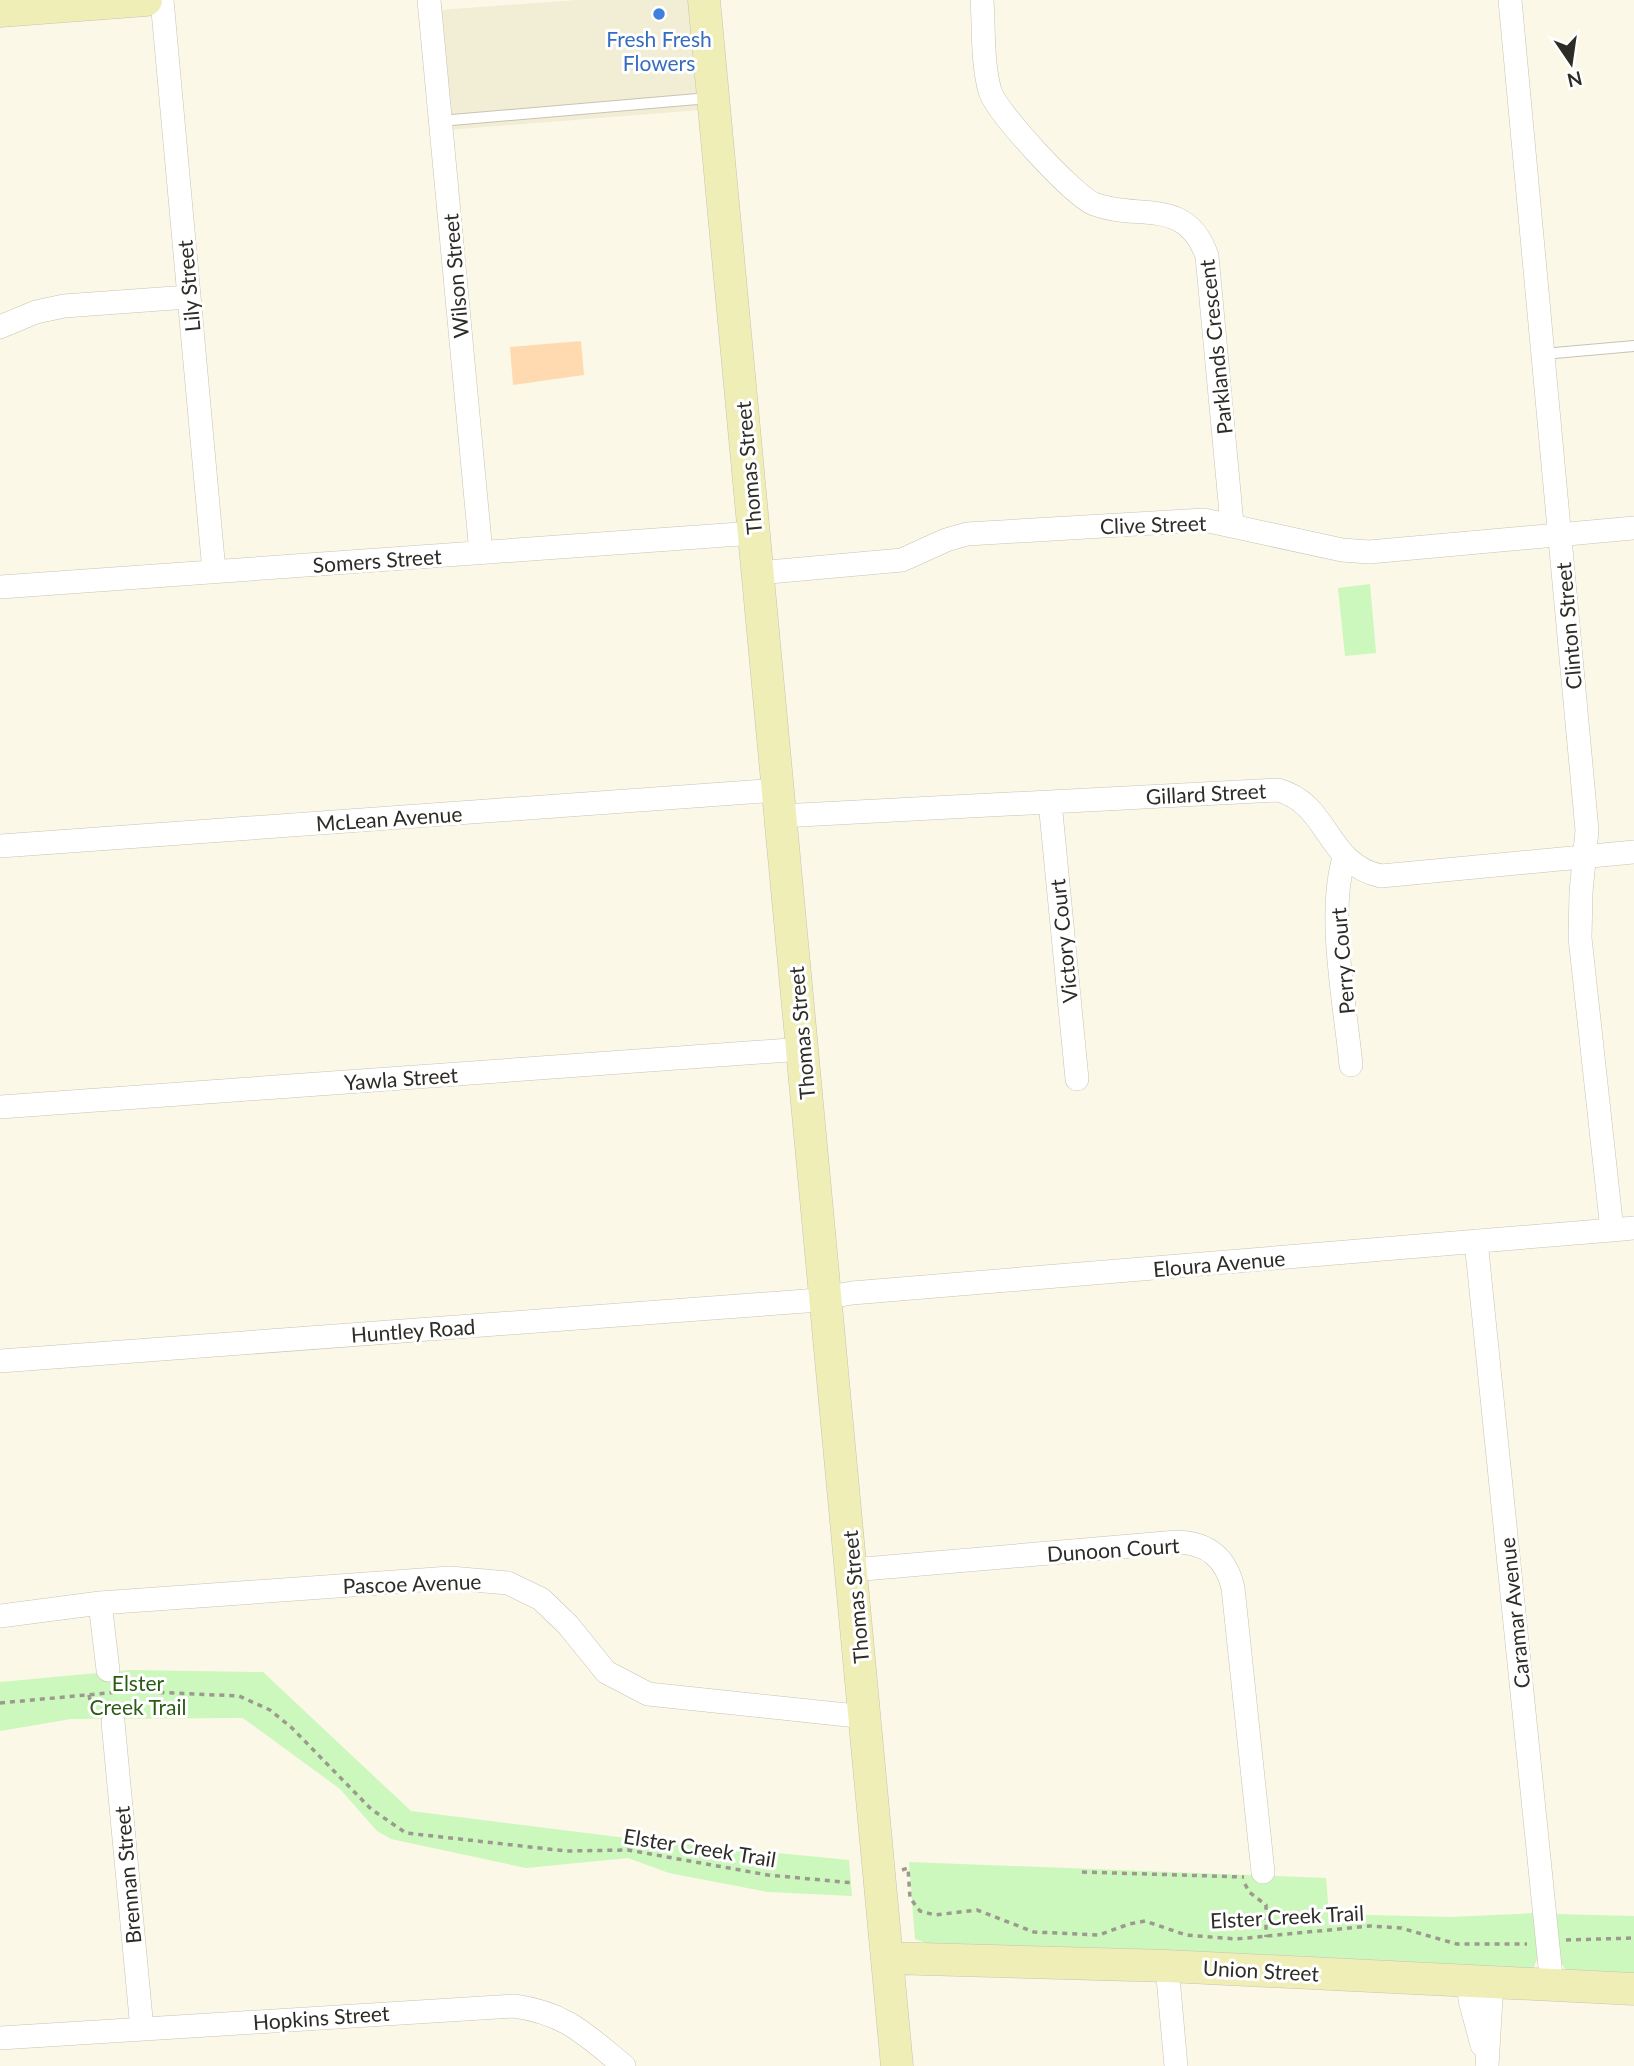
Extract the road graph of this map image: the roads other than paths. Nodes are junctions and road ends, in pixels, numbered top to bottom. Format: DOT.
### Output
graph roads {
  1 [pos="146,0"];
  2 [pos="162,0"];
  3 [pos="429,0"];
  4 [pos="704,0"];
  5 [pos="982,0"];
  6 [pos="1510,0"];
  7 [pos="0,11"];
  8 [pos="713,98"];
  9 [pos="440,121"];
  10 [pos="188,297"];
  11 [pos="0,327"];
  12 [pos="1634,346"];
  13 [pos="1543,354"];
  14 [pos="1232,524"];
  15 [pos="1634,528"];
  16 [pos="754,534"];
  17 [pos="1560,535"];
  18 [pos="481,553"];
  19 [pos="214,571"];
  20 [pos="758,573"];
  21 [pos="0,587"];
  22 [pos="1050,802"];
  23 [pos="780,803"];
  24 [pos="0,846"];
  25 [pos="1634,852"];
  26 [pos="1584,857"];
  27 [pos="1344,858"];
  28 [pos="803,1049"];
  29 [pos="1351,1065"];
  30 [pos="1077,1079"];
  31 [pos="0,1107"];
  32 [pos="1623,1229"];
  33 [pos="1476,1241"];
  34 [pos="827,1298"];
  35 [pos="0,1361"];
  36 [pos="852,1570"];
  37 [pos="100,1603"];
  38 [pos="0,1616"];
  39 [pos="108,1670"];
  40 [pos="866,1717"];
  41 [pos="113,1721"];
  42 [pos="1264,1872"];
  43 [pos="888,1958"];
  44 [pos="1167,1966"];
  45 [pos="1480,1981"];
  46 [pos="1552,1986"];
  47 [pos="1634,1989"];
  48 [pos="142,2029"];
  49 [pos="0,2038"];
  50 [pos="1486,2062"];
  51 [pos="625,2066"];
  52 [pos="897,2066"];
  53 [pos="1176,2066"];
  1 -- 7 [label="street"];
  2 -- 10 [label="street, Lily Street"];
  3 -- 9 [label="street, Wilson Street"];
  4 -- 8 [label="street, Thomas Street"];
  5 -- 14 [label="street, Parklands Crescent"];
  6 -- 13 [label="street, Clinton Street"];
  8 -- 9 [label="lane"];
  8 -- 16 [label="street, Thomas Street"];
  9 -- 18 [label="street, Wilson Street"];
  10 -- 11 [label="street"];
  10 -- 19 [label="street, Lily Street"];
  12 -- 13 [label="lane"];
  13 -- 17 [label="street, Clinton Street"];
  14 -- 17 [label="street, Clive Street"];
  14 -- 20 [label="street, Clive Street"];
  15 -- 17 [label="street, Clive Street"];
  16 -- 18 [label="street, Somers Street"];
  16 -- 20 [label="street, Thomas Street"];
  17 -- 26 [label="street, Clinton Street"];
  18 -- 19 [label="street, Somers Street"];
  19 -- 21 [label="street, Somers Street"];
  20 -- 23 [label="street, Thomas Street"];
  22 -- 23 [label="street, Gillard Street"];
  22 -- 27 [label="street, Gillard Street"];
  22 -- 30 [label="street, Victory Court"];
  23 -- 24 [label="street, McLean Avenue"];
  23 -- 28 [label="street, Thomas Street"];
  25 -- 26 [label="street, Gillard Street"];
  26 -- 27 [label="street, Gillard Street"];
  26 -- 32 [label="street, Clinton Street"];
  27 -- 29 [label="street, Perry Court"];
  28 -- 31 [label="street, Yawla Street"];
  28 -- 34 [label="street, Thomas Street"];
  32 -- 33 [label="street, Eloura Avenue"];
  33 -- 34 [label="street, Eloura Avenue"];
  33 -- 46 [label="street, Caramar Avenue"];
  34 -- 35 [label="street, Huntley Road"];
  34 -- 36 [label="street, Thomas Street"];
  36 -- 40 [label="street, Thomas Street"];
  36 -- 42 [label="street, Dunoon Court"];
  37 -- 38 [label="street, Pascoe Avenue"];
  37 -- 39 [label="street"];
  37 -- 40 [label="street, Pascoe Avenue"];
  40 -- 43 [label="street, Thomas Street"];
  41 -- 48 [label="street, Brennan Street"];
  43 -- 44 [label="street, Union Street"];
  43 -- 52 [label="street, Thomas Street"];
  44 -- 45 [label="street, Union Street"];
  44 -- 53 [label="street"];
  45 -- 46 [label="street, Union Street"];
  45 -- 50 [label="street"];
  46 -- 47 [label="street, Union Street"];
  48 -- 49 [label="street, Hopkins Street"];
  48 -- 51 [label="street, Hopkins Street"];
}
